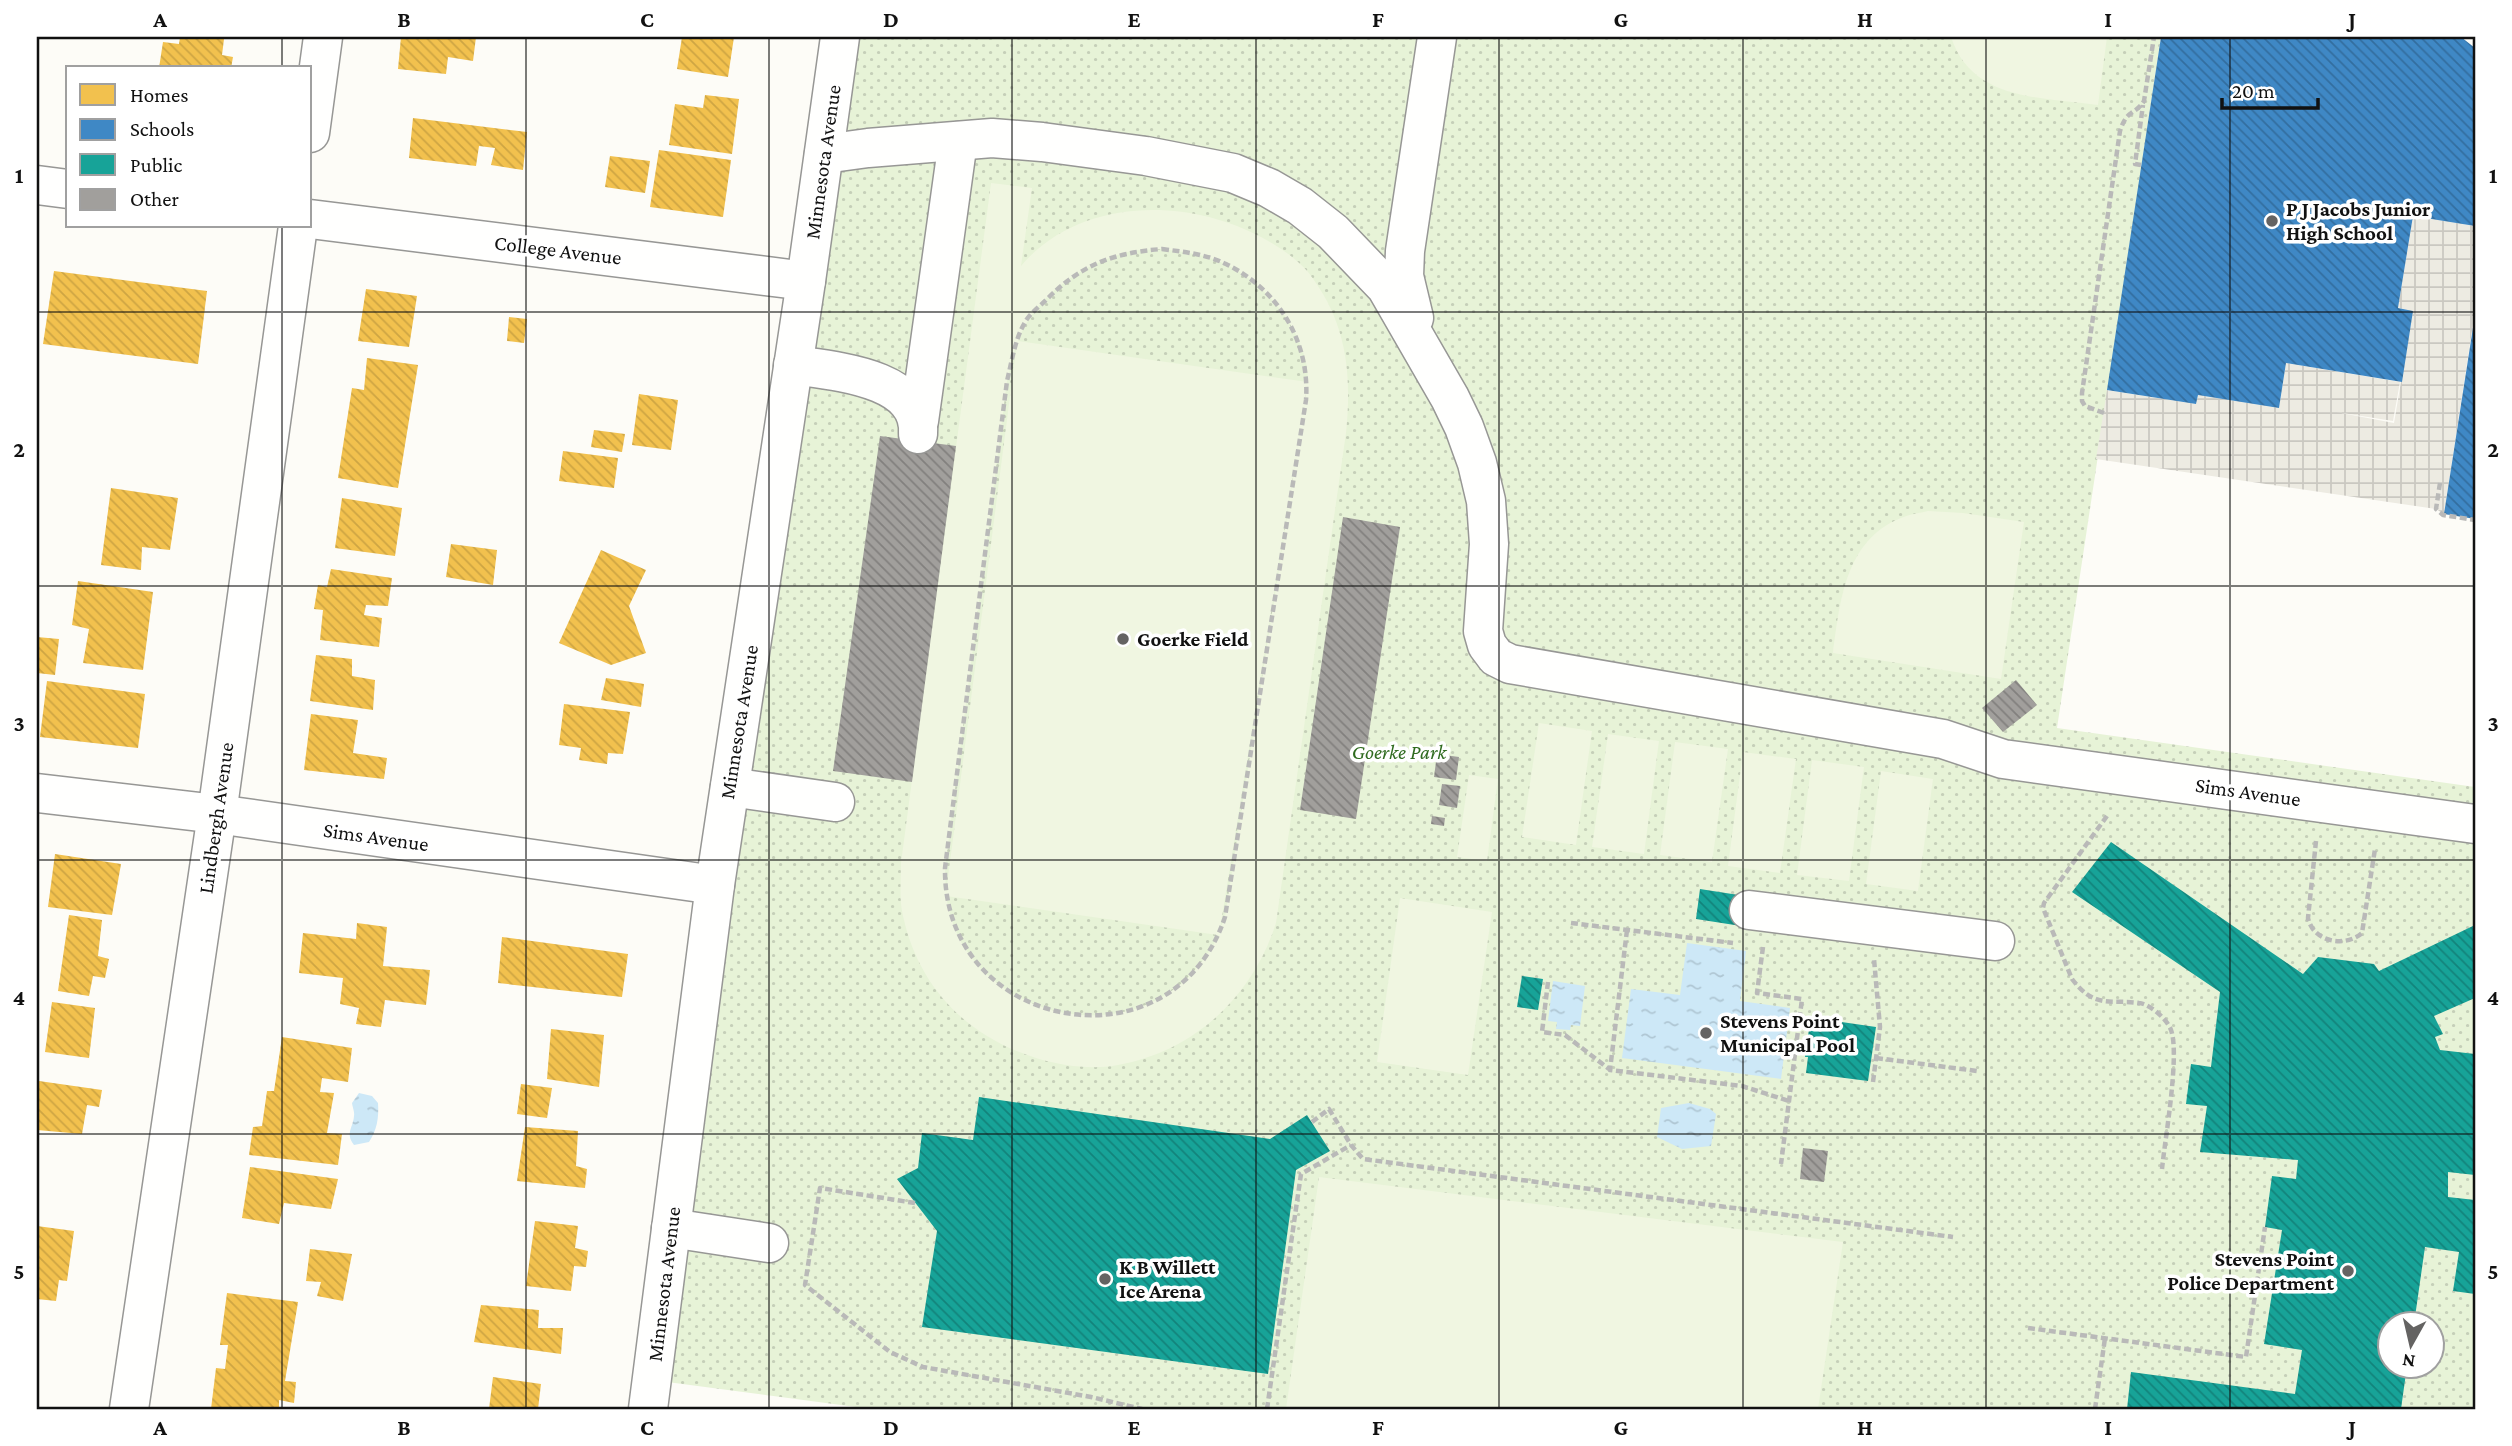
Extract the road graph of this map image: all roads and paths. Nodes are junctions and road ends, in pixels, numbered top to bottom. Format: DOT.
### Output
graph roads {
  1 [pos="323,37"];
  2 [pos="840,37"];
  3 [pos="1437,37"];
  4 [pos="2154,37"];
  5 [pos="2144,101"];
  6 [pos="312,118"];
  7 [pos="958,141"];
  8 [pos="824,154"];
  9 [pos="2141,165"];
  10 [pos="37,186"];
  11 [pos="66,189"];
  12 [pos="312,219"];
  13 [pos="298,228"];
  14 [pos="806,281"];
  15 [pos="1427,360"];
  16 [pos="793,365"];
  17 [pos="1308,376"];
  18 [pos="2104,412"];
  19 [pos="2440,483"];
  20 [pos="2475,520"];
  21 [pos="730,787"];
  22 [pos="37,793"];
  23 [pos="835,802"];
  24 [pos="217,814"];
  25 [pos="2107,816"];
  26 [pos="2475,824"];
  27 [pos="2316,841"];
  28 [pos="2375,849"];
  29 [pos="715,885"];
  30 [pos="1571,923"];
  31 [pos="1742,927"];
  32 [pos="1890,928"];
  33 [pos="1627,930"];
  34 [pos="1995,941"];
  35 [pos="1763,947"];
  36 [pos="1548,982"];
  37 [pos="1876,1058"];
  38 [pos="1610,1070"];
  39 [pos="1977,1071"];
  40 [pos="1872,1082"];
  41 [pos="1789,1101"];
  42 [pos="1312,1122"];
  43 [pos="1351,1144"];
  44 [pos="1782,1164"];
  45 [pos="2162,1169"];
  46 [pos="915,1203"];
  47 [pos="2265,1227"];
  48 [pos="671,1228"];
  49 [pos="1953,1237"];
  50 [pos="769,1243"];
  51 [pos="2028,1328"];
  52 [pos="2105,1338"];
  53 [pos="129,1409"];
  54 [pos="648,1409"];
  55 [pos="1142,1409"];
  56 [pos="1267,1409"];
  57 [pos="2095,1409"];
  1 -- 6 [label="street"];
  2 -- 8 [label="street, Minnesota Avenue"];
  3 -- 15 [label="street"];
  4 -- 5 [label="path"];
  5 -- 9 [label="path"];
  5 -- 18 [label="path"];
  7 -- 8 [label="street"];
  7 -- 15 [label="street"];
  7 -- 16 [label="street"];
  8 -- 14 [label="street, Minnesota Avenue"];
  10 -- 11 [label="street"];
  12 -- 14 [label="street, College Avenue"];
  13 -- 24 [label="street, Lindbergh Avenue"];
  14 -- 16 [label="street, Minnesota Avenue"];
  15 -- 26 [label="street, Sims Avenue"];
  16 -- 21 [label="street, Minnesota Avenue"];
  17 -- 17 [label="path"];
  19 -- 20 [label="path"];
  21 -- 23 [label="street"];
  21 -- 29 [label="street, Minnesota Avenue"];
  22 -- 24 [label="street, Sims Avenue"];
  24 -- 29 [label="street, Sims Avenue"];
  24 -- 53 [label="street, Lindbergh Avenue"];
  25 -- 45 [label="path"];
  27 -- 28 [label="path"];
  29 -- 48 [label="street, Minnesota Avenue"];
  30 -- 33 [label="path"];
  31 -- 32 [label="street"];
  31 -- 33 [label="path"];
  32 -- 34 [label="street"];
  32 -- 37 [label="path"];
  33 -- 38 [label="path"];
  35 -- 41 [label="path"];
  36 -- 38 [label="path"];
  37 -- 39 [label="path"];
  37 -- 40 [label="path"];
  38 -- 41 [label="path"];
  41 -- 44 [label="path"];
  42 -- 43 [label="path"];
  43 -- 49 [label="path"];
  43 -- 56 [label="path"];
  46 -- 55 [label="path"];
  47 -- 52 [label="path"];
  48 -- 50 [label="street"];
  48 -- 54 [label="street, Minnesota Avenue"];
  51 -- 52 [label="path"];
  52 -- 57 [label="path"];
}
